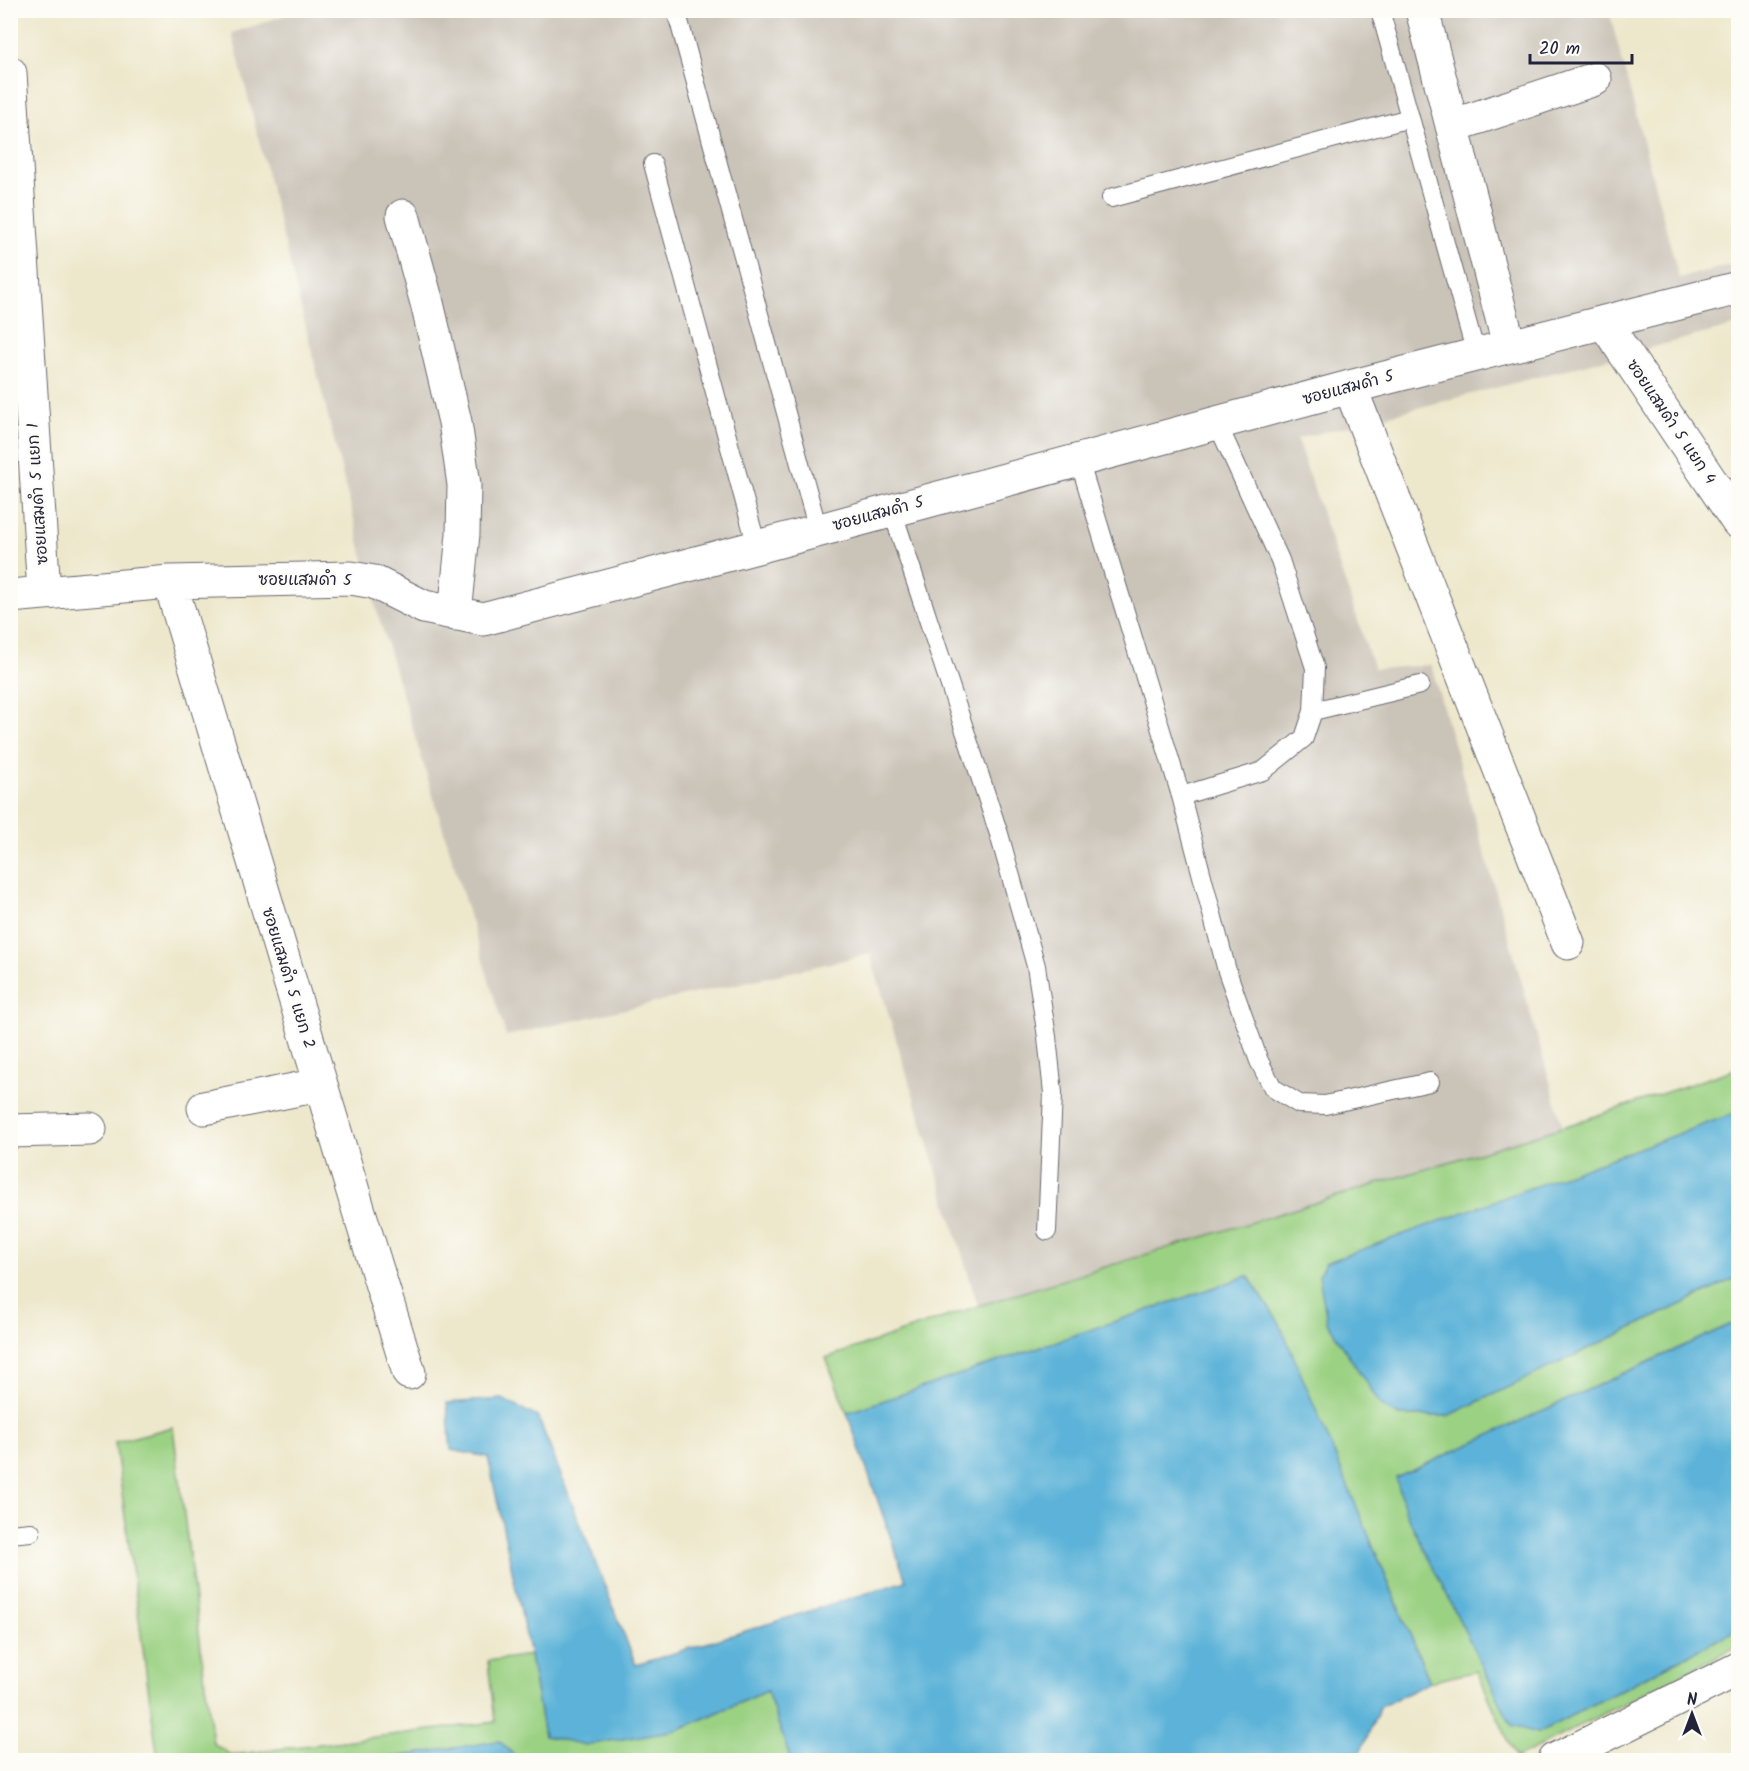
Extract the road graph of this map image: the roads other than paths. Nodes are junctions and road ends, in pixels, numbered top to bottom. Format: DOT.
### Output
graph roads {
  1 [pos="676,10"];
  2 [pos="1380,10"];
  3 [pos="1422,10"];
  4 [pos="10,73"];
  5 [pos="1595,79"];
  6 [pos="1410,118"];
  7 [pos="1452,126"];
  8 [pos="652,164"];
  9 [pos="1111,198"];
  10 [pos="403,216"];
  11 [pos="1738,288"];
  12 [pos="1604,322"];
  13 [pos="1509,345"];
  14 [pos="1476,354"];
  15 [pos="1350,387"];
  16 [pos="1217,423"];
  17 [pos="1079,460"];
  18 [pos="892,510"];
  19 [pos="1738,522"];
  20 [pos="818,531"];
  21 [pos="757,547"];
  22 [pos="170,582"];
  23 [pos="44,592"];
  24 [pos="10,596"];
  25 [pos="454,614"];
  26 [pos="1420,685"];
  27 [pos="1313,711"];
  28 [pos="1181,796"];
  29 [pos="1568,943"];
  30 [pos="1430,1082"];
  31 [pos="319,1085"];
  32 [pos="204,1108"];
  33 [pos="90,1129"];
  34 [pos="10,1131"];
  35 [pos="1047,1231"];
  36 [pos="409,1373"];
  37 [pos="31,1532"];
  38 [pos="10,1534"];
  39 [pos="1738,1669"];
  40 [pos="1555,1761"];
  1 -- 20 [label="lane"];
  2 -- 6 [label="lane"];
  3 -- 7 [label="street"];
  4 -- 23 [label="street, ซอยแสมดำ 5 แยก 1"];
  5 -- 7 [label="street"];
  6 -- 9 [label="lane"];
  6 -- 14 [label="lane"];
  7 -- 13 [label="street"];
  8 -- 21 [label="lane"];
  10 -- 25 [label="street"];
  11 -- 12 [label="street, ซอยแสมดำ 5"];
  12 -- 13 [label="street, ซอยแสมดำ 5"];
  12 -- 19 [label="street, ซอยแสมดำ 5 แยก 4"];
  13 -- 14 [label="street, ซอยแสมดำ 5"];
  14 -- 15 [label="street, ซอยแสมดำ 5"];
  15 -- 16 [label="street, ซอยแสมดำ 5"];
  15 -- 29 [label="street"];
  16 -- 17 [label="street, ซอยแสมดำ 5"];
  16 -- 27 [label="lane"];
  17 -- 18 [label="street, ซอยแสมดำ 5"];
  17 -- 28 [label="lane"];
  18 -- 20 [label="street, ซอยแสมดำ 5"];
  18 -- 35 [label="lane"];
  20 -- 21 [label="street, ซอยแสมดำ 5"];
  21 -- 25 [label="street, ซอยแสมดำ 5"];
  22 -- 23 [label="street, ซอยแสมดำ 5"];
  22 -- 25 [label="street, ซอยแสมดำ 5"];
  22 -- 31 [label="street, ซอยแสมดำ 5 แยก 2"];
  23 -- 24 [label="street, ซอยแสมดำ 5"];
  26 -- 27 [label="lane"];
  27 -- 28 [label="lane"];
  28 -- 30 [label="lane"];
  31 -- 32 [label="street"];
  31 -- 36 [label="street, ซอยแสมดำ 5 แยก 2"];
  33 -- 34 [label="street"];
  37 -- 38 [label="lane"];
  39 -- 40 [label="street"];
}
